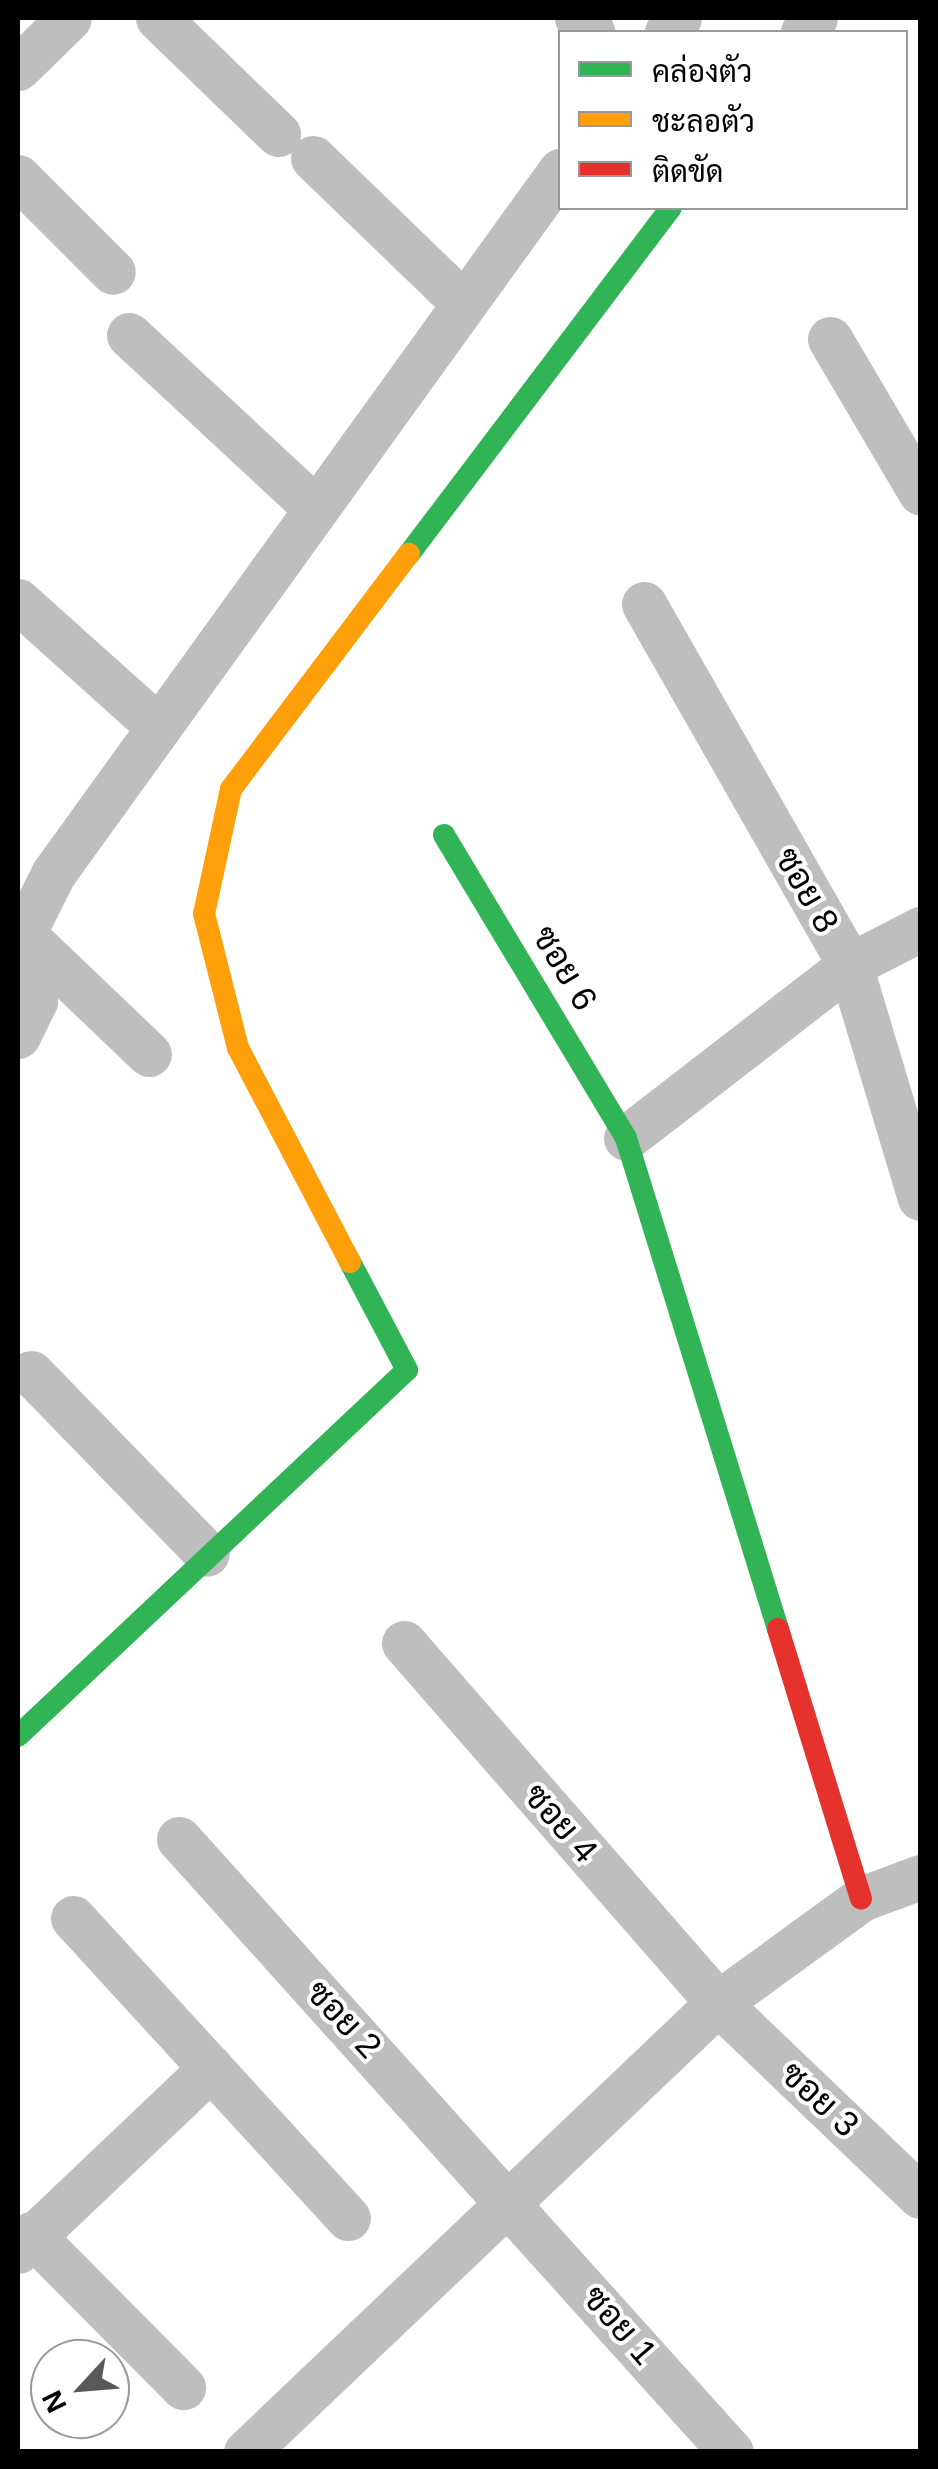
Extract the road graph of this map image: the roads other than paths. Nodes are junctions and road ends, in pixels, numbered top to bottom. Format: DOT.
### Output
graph roads {
  1 [pos="69,18"];
  2 [pos="158,18"];
  3 [pos="18,68"];
  4 [pos="558,174"];
  5 [pos="18,177"];
  6 [pos="669,210"];
  7 [pos="112,272"];
  8 [pos="462,301"];
  9 [pos="128,335"];
  10 [pos="830,339"];
  11 [pos="920,492"];
  12 [pos="314,507"];
  13 [pos="18,601"];
  14 [pos="644,604"];
  15 [pos="156,725"];
  16 [pos="444,835"];
  17 [pos="920,929"];
  18 [pos="20,931"];
  19 [pos="850,965"];
  20 [pos="18,1036"];
  21 [pos="149,1054"];
  22 [pos="626,1138"];
  23 [pos="920,1198"];
  24 [pos="31,1373"];
  25 [pos="208,1554"];
  26 [pos="404,1643"];
  27 [pos="20,1730"];
  28 [pos="178,1839"];
  29 [pos="920,1876"];
  30 [pos="862,1899"];
  31 [pos="73,1918"];
  32 [pos="718,2003"];
  33 [pos="210,2068"];
  34 [pos="917,2186"];
  35 [pos="509,2199"];
  36 [pos="348,2218"];
  37 [pos="26,2228"];
  38 [pos="183,2387"];
  39 [pos="246,2452"];
  40 [pos="731,2452"];
  1 -- 3 [label="street"];
  2 -- 8 [label="street"];
  4 -- 8 [label="street"];
  5 -- 7 [label="street"];
  6 -- 25 [label="street"];
  8 -- 12 [label="street"];
  9 -- 12 [label="street"];
  10 -- 11 [label="street"];
  12 -- 15 [label="street"];
  13 -- 15 [label="street"];
  14 -- 19 [label="street, ซอย 8"];
  15 -- 18 [label="street"];
  16 -- 22 [label="street, ซอย 6"];
  17 -- 19 [label="street"];
  18 -- 20 [label="street"];
  18 -- 21 [label="street"];
  19 -- 22 [label="street"];
  19 -- 23 [label="street, ซอย 8"];
  22 -- 30 [label="street, ซอย 6"];
  24 -- 25 [label="street"];
  25 -- 27 [label="street"];
  26 -- 32 [label="street, ซอย 4"];
  28 -- 35 [label="street, ซอย 2"];
  29 -- 30 [label="street"];
  30 -- 32 [label="street"];
  31 -- 33 [label="street"];
  32 -- 34 [label="street, ซอย 3"];
  32 -- 35 [label="street"];
  33 -- 36 [label="street"];
  33 -- 37 [label="street"];
  35 -- 39 [label="street"];
  35 -- 40 [label="street, ซอย 1"];
  37 -- 38 [label="street"];
}
